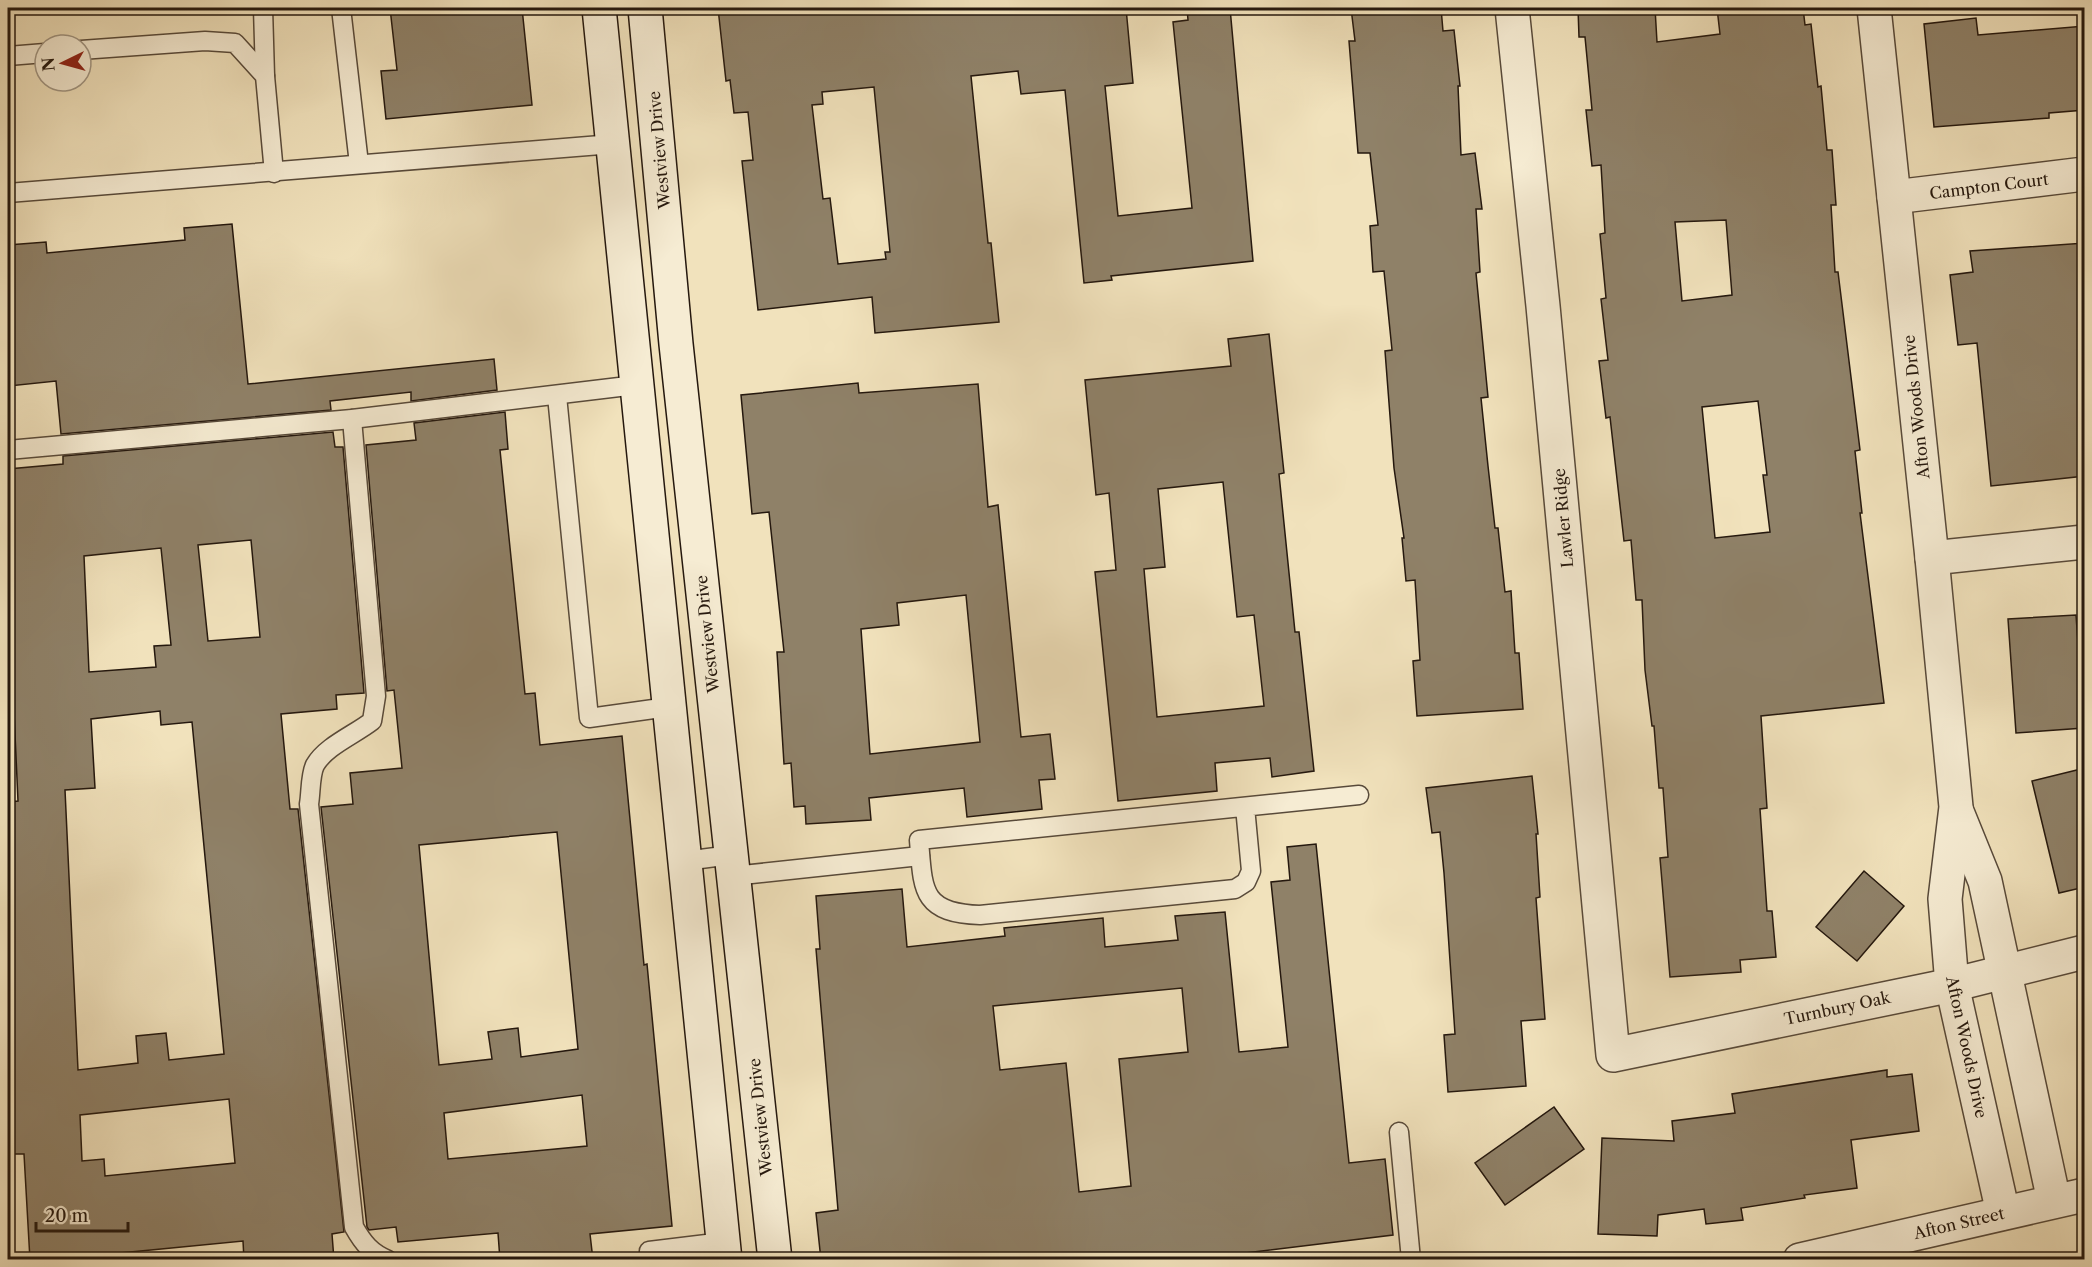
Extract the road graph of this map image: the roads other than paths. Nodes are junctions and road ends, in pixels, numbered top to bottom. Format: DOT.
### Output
graph roads {
  1 [pos="263,8"];
  2 [pos="341,8"];
  3 [pos="599,8"];
  4 [pos="645,8"];
  5 [pos="1512,8"];
  6 [pos="1874,8"];
  7 [pos="93,49"];
  8 [pos="33,54"];
  9 [pos="8,56"];
  10 [pos="265,76"];
  11 [pos="613,144"];
  12 [pos="359,164"];
  13 [pos="274,173"];
  14 [pos="2085,174"];
  15 [pos="8,193"];
  16 [pos="1894,197"];
  17 [pos="676,344"];
  18 [pos="633,346"];
  19 [pos="636,385"];
  20 [pos="557,396"];
  21 [pos="352,419"];
  22 [pos="8,450"];
  23 [pos="2085,543"];
  24 [pos="1932,558"];
  25 [pos="668,707"];
  26 [pos="1359,795"];
  27 [pos="1245,807"];
  28 [pos="1956,807"];
  29 [pos="920,856"];
  30 [pos="685,861"];
  31 [pos="732,866"];
  32 [pos="2085,952"];
  33 [pos="2006,971"];
  34 [pos="1952,985"];
  35 [pos="1611,1030"];
  36 [pos="1399,1132"];
  37 [pos="2069,1198"];
  38 [pos="2003,1213"];
  39 [pos="724,1251"];
  40 [pos="388,1260"];
  41 [pos="650,1260"];
  42 [pos="775,1260"];
  43 [pos="1411,1260"];
  44 [pos="1800,1260"];
  1 -- 10 [label="lane"];
  2 -- 12 [label="lane"];
  3 -- 11 [label="street"];
  4 -- 17 [label="street, Westview Drive"];
  5 -- 35 [label="street, Lawler Ridge"];
  6 -- 16 [label="street, Afton Woods Drive"];
  7 -- 10 [label="lane"];
  8 -- 9 [label="lane"];
  10 -- 13 [label="lane"];
  11 -- 12 [label="lane"];
  11 -- 18 [label="street"];
  12 -- 13 [label="lane"];
  13 -- 15 [label="lane"];
  14 -- 16 [label="street, Campton Court"];
  16 -- 24 [label="street, Afton Woods Drive"];
  17 -- 18 [label="street"];
  17 -- 31 [label="street, Westview Drive"];
  18 -- 19 [label="street"];
  19 -- 20 [label="lane"];
  19 -- 25 [label="street"];
  20 -- 21 [label="lane"];
  20 -- 25 [label="lane"];
  21 -- 22 [label="lane"];
  21 -- 40 [label="lane"];
  23 -- 24 [label="street"];
  24 -- 28 [label="street, Afton Woods Drive"];
  25 -- 30 [label="street"];
  26 -- 27 [label="lane"];
  27 -- 29 [label="lane"];
  27 -- 29 [label="lane"];
  28 -- 33 [label="street, Afton Woods Drive"];
  28 -- 34 [label="street, Afton Woods Drive"];
  29 -- 31 [label="lane"];
  30 -- 31 [label="lane"];
  30 -- 39 [label="street"];
  31 -- 42 [label="street, Westview Drive"];
  32 -- 33 [label="street, Turnbury Oak"];
  33 -- 34 [label="street, Turnbury Oak"];
  33 -- 37 [label="street, Afton Woods Drive"];
  34 -- 35 [label="street, Turnbury Oak"];
  34 -- 38 [label="street, Afton Woods Drive"];
  36 -- 43 [label="lane"];
  37 -- 38 [label="street, Afton Street"];
  38 -- 44 [label="street, Afton Street"];
  39 -- 41 [label="lane"];
}
